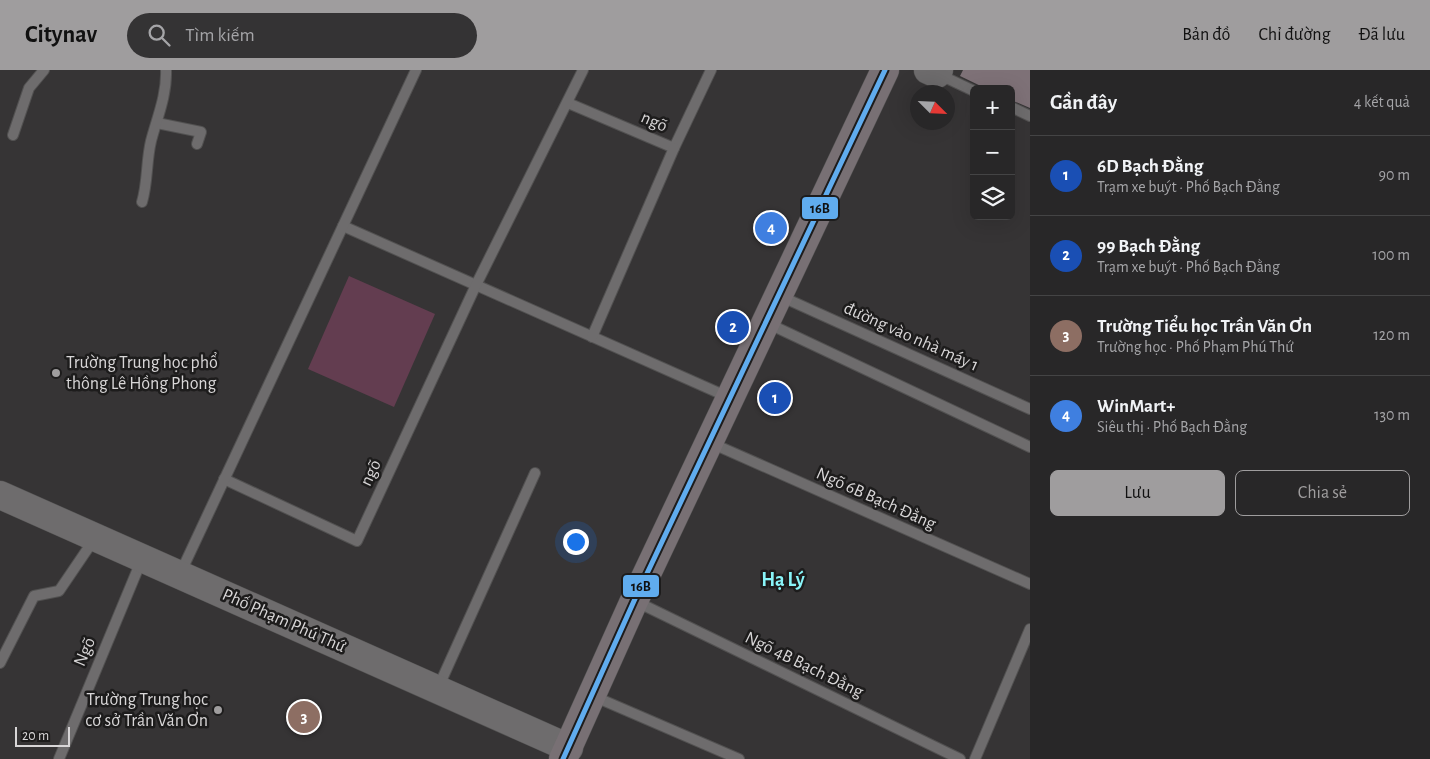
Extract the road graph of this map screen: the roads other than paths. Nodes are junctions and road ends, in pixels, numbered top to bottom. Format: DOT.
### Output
graph roads {
  1 [pos="44,70"];
  2 [pos="166,70"];
  3 [pos="416,70"];
  4 [pos="583,70"];
  5 [pos="711,70"];
  6 [pos="885,70"];
  7 [pos="934,71"];
  8 [pos="970,89"];
  9 [pos="568,103"];
  10 [pos="1015,109"];
  11 [pos="1030,116"];
  12 [pos="157,123"];
  13 [pos="13,135"];
  14 [pos="197,144"];
  15 [pos="674,148"];
  16 [pos="142,202"];
  17 [pos="343,226"];
  18 [pos="476,285"];
  19 [pos="779,295"];
  20 [pos="766,323"];
  21 [pos="592,337"];
  22 [pos="730,398"];
  23 [pos="1030,409"];
  24 [pos="710,443"];
  25 [pos="1030,447"];
  26 [pos="536,473"];
  27 [pos="224,479"];
  28 [pos="0,495"];
  29 [pos="96,537"];
  30 [pos="142,558"];
  31 [pos="180,574"];
  32 [pos="1030,584"];
  33 [pos="634,600"];
  34 [pos="1030,629"];
  35 [pos="0,663"];
  36 [pos="437,689"];
  37 [pos="592,696"];
  38 [pos="566,753"];
  39 [pos="59,759"];
  40 [pos="739,759"];
  41 [pos="960,759"];
  42 [pos="975,759"];
  1 -- 13 [label="lane"];
  2 -- 12 [label="lane"];
  3 -- 17 [label="lane"];
  4 -- 9 [label="lane, ngõ"];
  5 -- 15 [label="lane, ngõ"];
  6 -- 19 [label="main road"];
  7 -- 8 [label="lane"];
  9 -- 15 [label="lane, ngõ"];
  9 -- 18 [label="lane, ngõ"];
  10 -- 11 [label="lane"];
  12 -- 14 [label="lane"];
  12 -- 16 [label="lane"];
  15 -- 21 [label="lane"];
  17 -- 18 [label="lane"];
  17 -- 27 [label="lane"];
  18 -- 21 [label="lane"];
  18 -- 27 [label="lane, ngõ"];
  19 -- 20 [label="main road"];
  19 -- 23 [label="lane, đường vào nhà máy 1"];
  20 -- 22 [label="main road"];
  20 -- 25 [label="lane"];
  21 -- 22 [label="lane"];
  22 -- 24 [label="main road"];
  24 -- 32 [label="lane, Ngõ 6B Bạch Đằng"];
  24 -- 33 [label="main road"];
  26 -- 36 [label="lane"];
  27 -- 31 [label="lane"];
  28 -- 29 [label="street, Phố Phạm Phú Thứ"];
  29 -- 30 [label="street, Phố Phạm Phú Thứ"];
  29 -- 35 [label="lane"];
  30 -- 31 [label="street, Phố Phạm Phú Thứ"];
  30 -- 39 [label="lane, Ngõ"];
  31 -- 36 [label="street, Phố Phạm Phú Thứ"];
  33 -- 37 [label="main road"];
  33 -- 41 [label="lane, Ngõ 4B Bạch Đằng"];
  34 -- 42 [label="lane"];
  36 -- 38 [label="street, Phố Phạm Phú Thứ"];
  37 -- 38 [label="main road"];
  37 -- 40 [label="lane"];
}
